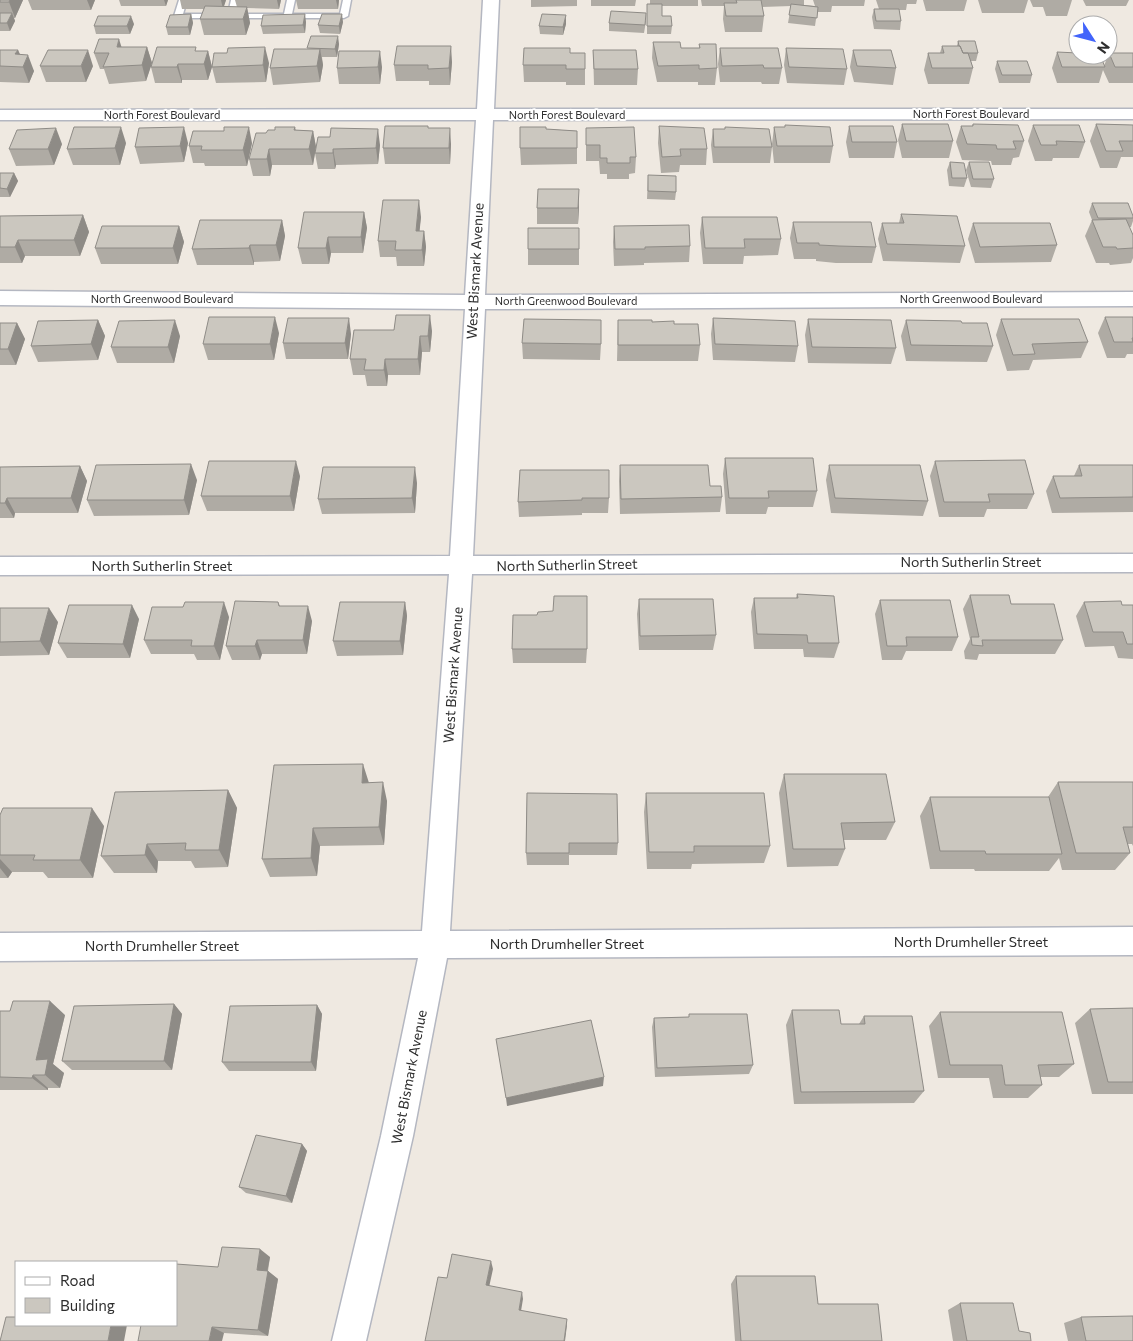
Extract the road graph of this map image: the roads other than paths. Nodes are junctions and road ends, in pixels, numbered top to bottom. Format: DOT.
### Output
graph roads {
  1 [pos="183,0"];
  2 [pos="235,0"];
  3 [pos="291,0"];
  4 [pos="347,0"];
  5 [pos="491,0"];
  6 [pos="231,16"];
  7 [pos="288,16"];
  8 [pos="1133,114"];
  9 [pos="0,115"];
  10 [pos="484,115"];
  11 [pos="0,298"];
  12 [pos="1133,298"];
  13 [pos="473,302"];
  14 [pos="1133,562"];
  15 [pos="0,566"];
  16 [pos="461,566"];
  17 [pos="1133,941"];
  18 [pos="435,945"];
  19 [pos="0,947"];
  20 [pos="349,1341"];
  1 -- 6 [label="lane"];
  2 -- 6 [label="lane"];
  3 -- 7 [label="lane"];
  4 -- 7 [label="lane"];
  5 -- 10 [label="street, West Bismark Avenue"];
  6 -- 7 [label="lane"];
  8 -- 10 [label="street, North Forest Boulevard"];
  9 -- 10 [label="street, North Forest Boulevard"];
  10 -- 13 [label="street, West Bismark Avenue"];
  11 -- 13 [label="street, North Greenwood Boulevard"];
  12 -- 13 [label="street, North Greenwood Boulevard"];
  13 -- 16 [label="street, West Bismark Avenue"];
  14 -- 16 [label="street, North Sutherlin Street"];
  15 -- 16 [label="street, North Sutherlin Street"];
  16 -- 18 [label="street, West Bismark Avenue"];
  17 -- 18 [label="street, North Drumheller Street"];
  18 -- 19 [label="street, North Drumheller Street"];
  18 -- 20 [label="street, West Bismark Avenue"];
}
